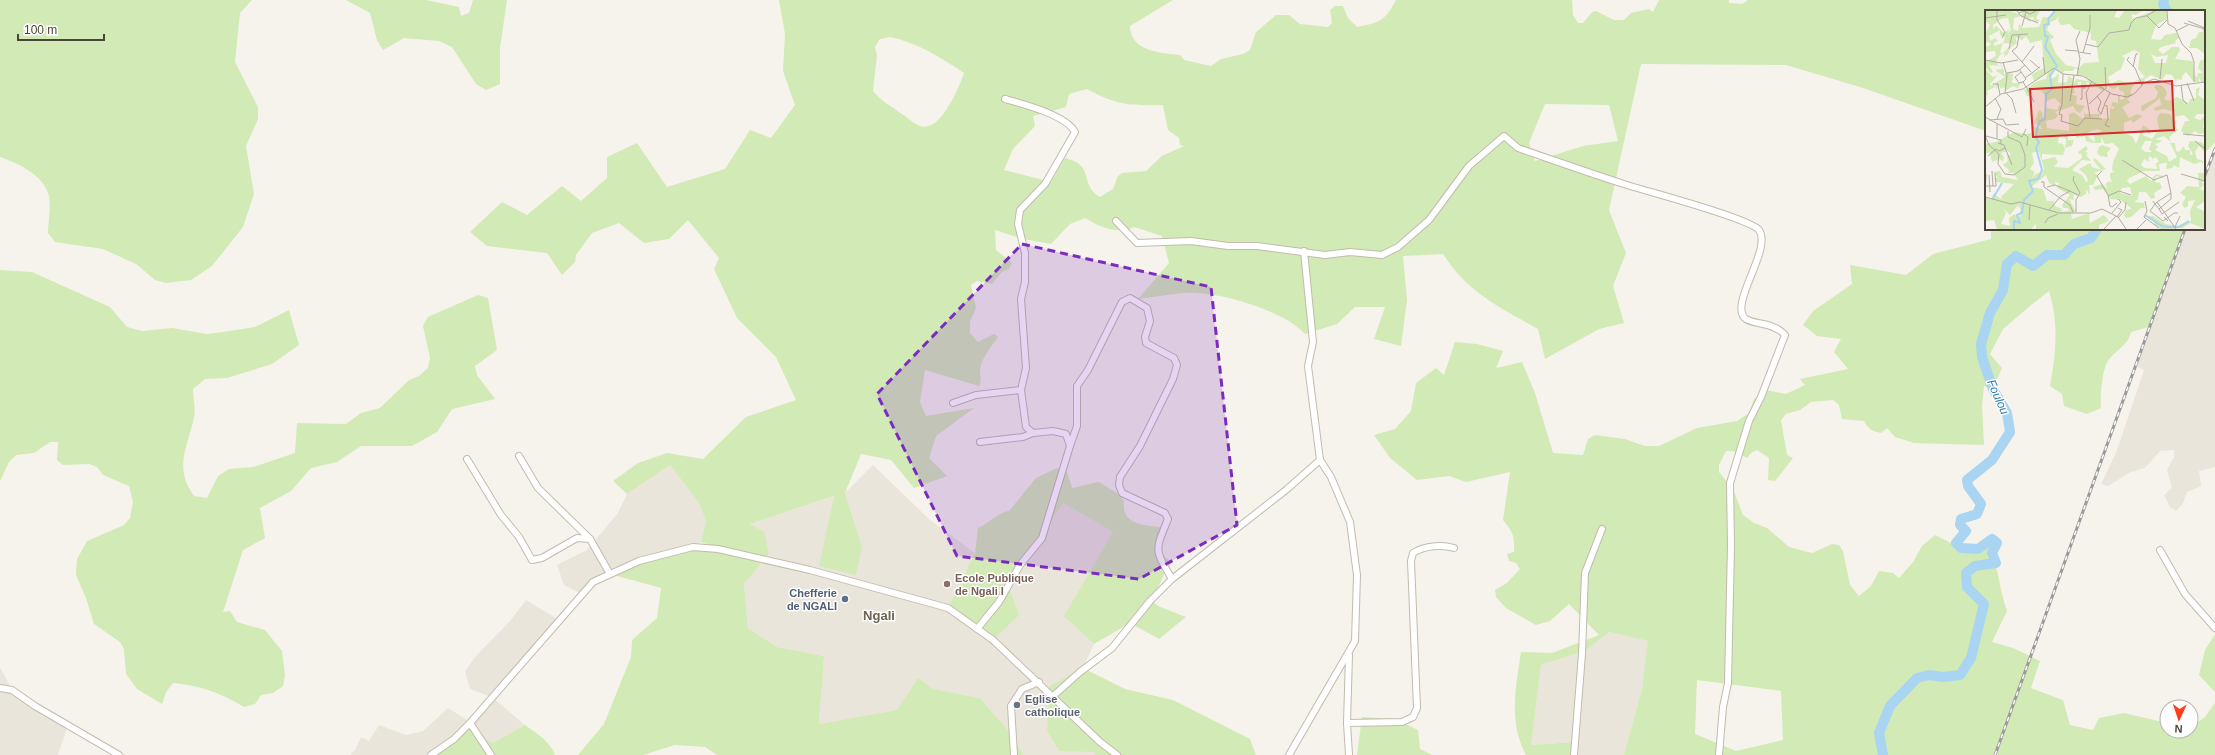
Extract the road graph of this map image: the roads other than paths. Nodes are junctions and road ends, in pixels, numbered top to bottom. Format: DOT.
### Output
graph roads {
  1 [pos="1005,99"];
  2 [pos="1116,221"];
  3 [pos="1304,251"];
  4 [pos="1021,390"];
  5 [pos="953,403"];
  6 [pos="1033,433"];
  7 [pos="980,442"];
  8 [pos="1070,446"];
  9 [pos="519,456"];
  10 [pos="467,459"];
  11 [pos="1320,460"];
  12 [pos="1602,529"];
  13 [pos="590,539"];
  14 [pos="1454,548"];
  15 [pos="2160,550"];
  16 [pos="610,574"];
  17 [pos="1172,579"];
  18 [pos="2215,628"];
  19 [pos="977,629"];
  20 [pos="1349,652"];
  21 [pos="1039,682"];
  22 [pos="0,688"];
  23 [pos="1052,697"];
  24 [pos="470,723"];
  25 [pos="1347,723"];
  26 [pos="118,755"];
  27 [pos="431,755"];
  28 [pos="491,755"];
  29 [pos="1014,755"];
  30 [pos="1116,755"];
  31 [pos="1289,755"];
  32 [pos="1349,755"];
  33 [pos="1574,755"];
  34 [pos="1719,755"];
  1 -- 4 [label="street"];
  2 -- 3 [label="street"];
  3 -- 11 [label="street"];
  3 -- 34 [label="street"];
  4 -- 5 [label="street"];
  4 -- 6 [label="street"];
  6 -- 7 [label="street"];
  6 -- 8 [label="street"];
  8 -- 17 [label="street"];
  8 -- 19 [label="street"];
  9 -- 13 [label="street"];
  10 -- 13 [label="street"];
  11 -- 17 [label="street"];
  11 -- 20 [label="street"];
  12 -- 33 [label="street"];
  13 -- 16 [label="street"];
  14 -- 25 [label="street"];
  15 -- 18 [label="street"];
  16 -- 19 [label="street"];
  16 -- 24 [label="street"];
  17 -- 23 [label="street"];
  19 -- 21 [label="street"];
  20 -- 25 [label="street"];
  20 -- 31 [label="street"];
  21 -- 23 [label="street"];
  21 -- 29 [label="street"];
  22 -- 26 [label="street"];
  23 -- 30 [label="street"];
  24 -- 27 [label="street"];
  24 -- 28 [label="street"];
  25 -- 32 [label="street"];
}
